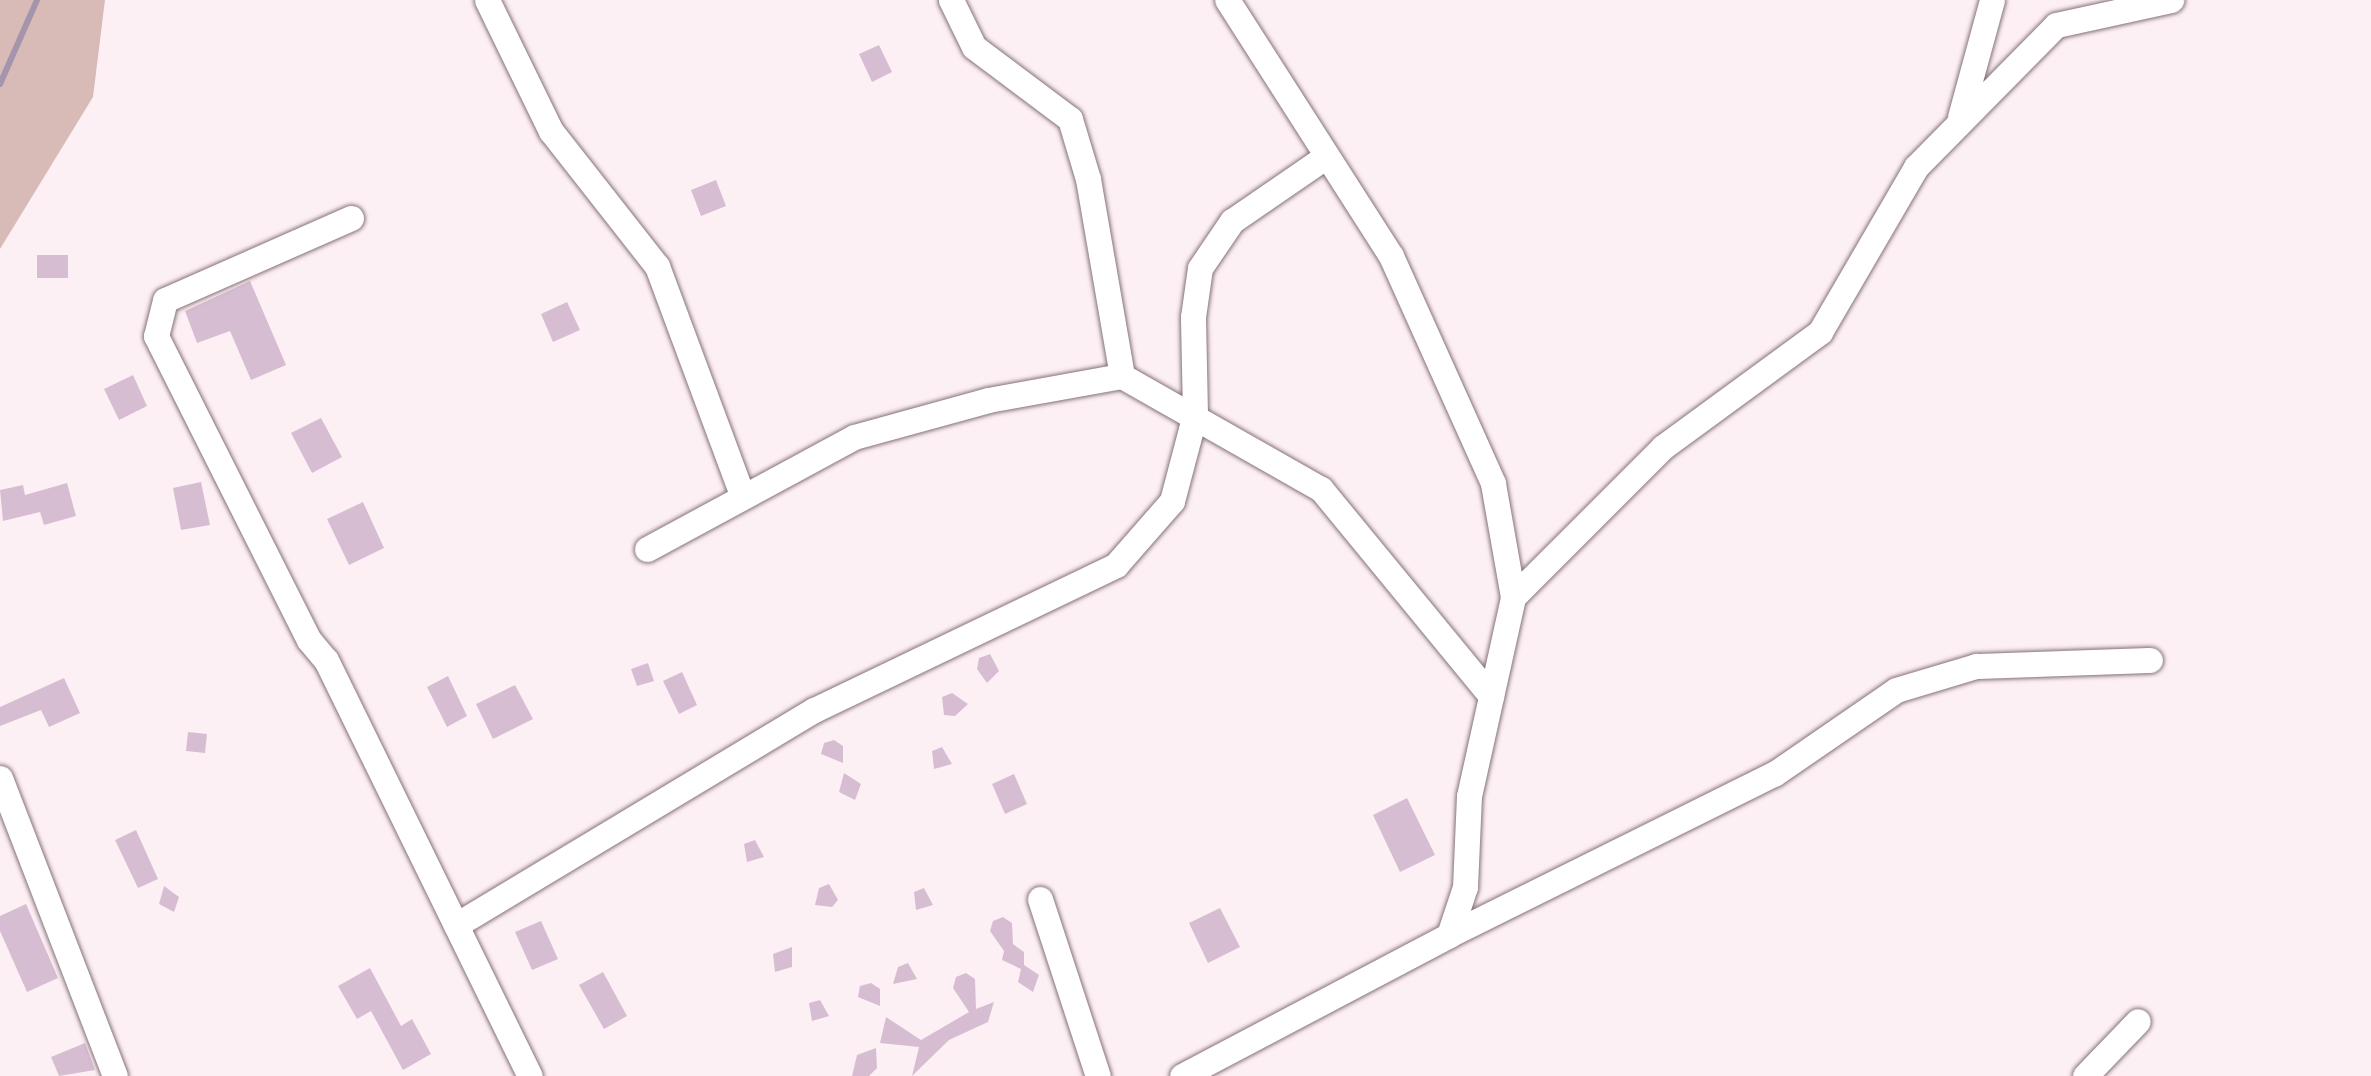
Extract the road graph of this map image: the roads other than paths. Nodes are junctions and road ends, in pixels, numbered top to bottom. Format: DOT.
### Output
graph roads {
  1 [pos="487,0"];
  2 [pos="951,0"];
  3 [pos="1227,0"];
  4 [pos="1992,0"];
  5 [pos="2171,0"];
  6 [pos="1960,117"];
  7 [pos="1326,157"];
  8 [pos="351,218"];
  9 [pos="1122,376"];
  10 [pos="1195,414"];
  11 [pos="744,497"];
  12 [pos="647,549"];
  13 [pos="1513,598"];
  14 [pos="2150,660"];
  15 [pos="1491,696"];
  16 [pos="0,778"];
  17 [pos="1040,899"];
  18 [pos="456,925"];
  19 [pos="1449,935"];
  20 [pos="2138,1021"];
  21 [pos="115,1076"];
  22 [pos="530,1076"];
  23 [pos="1098,1076"];
  24 [pos="1182,1076"];
  25 [pos="2085,1076"];
  1 -- 11 [label="street"];
  2 -- 9 [label="street"];
  3 -- 7 [label="street"];
  4 -- 6 [label="street"];
  5 -- 6 [label="street"];
  6 -- 13 [label="street"];
  7 -- 10 [label="street"];
  7 -- 13 [label="street"];
  8 -- 18 [label="street"];
  9 -- 10 [label="street"];
  9 -- 11 [label="street"];
  10 -- 15 [label="street"];
  10 -- 18 [label="street"];
  11 -- 12 [label="street"];
  13 -- 15 [label="street"];
  14 -- 19 [label="street"];
  15 -- 19 [label="street"];
  16 -- 21 [label="street"];
  17 -- 23 [label="street"];
  18 -- 22 [label="street"];
  19 -- 24 [label="street"];
  20 -- 25 [label="street"];
}
